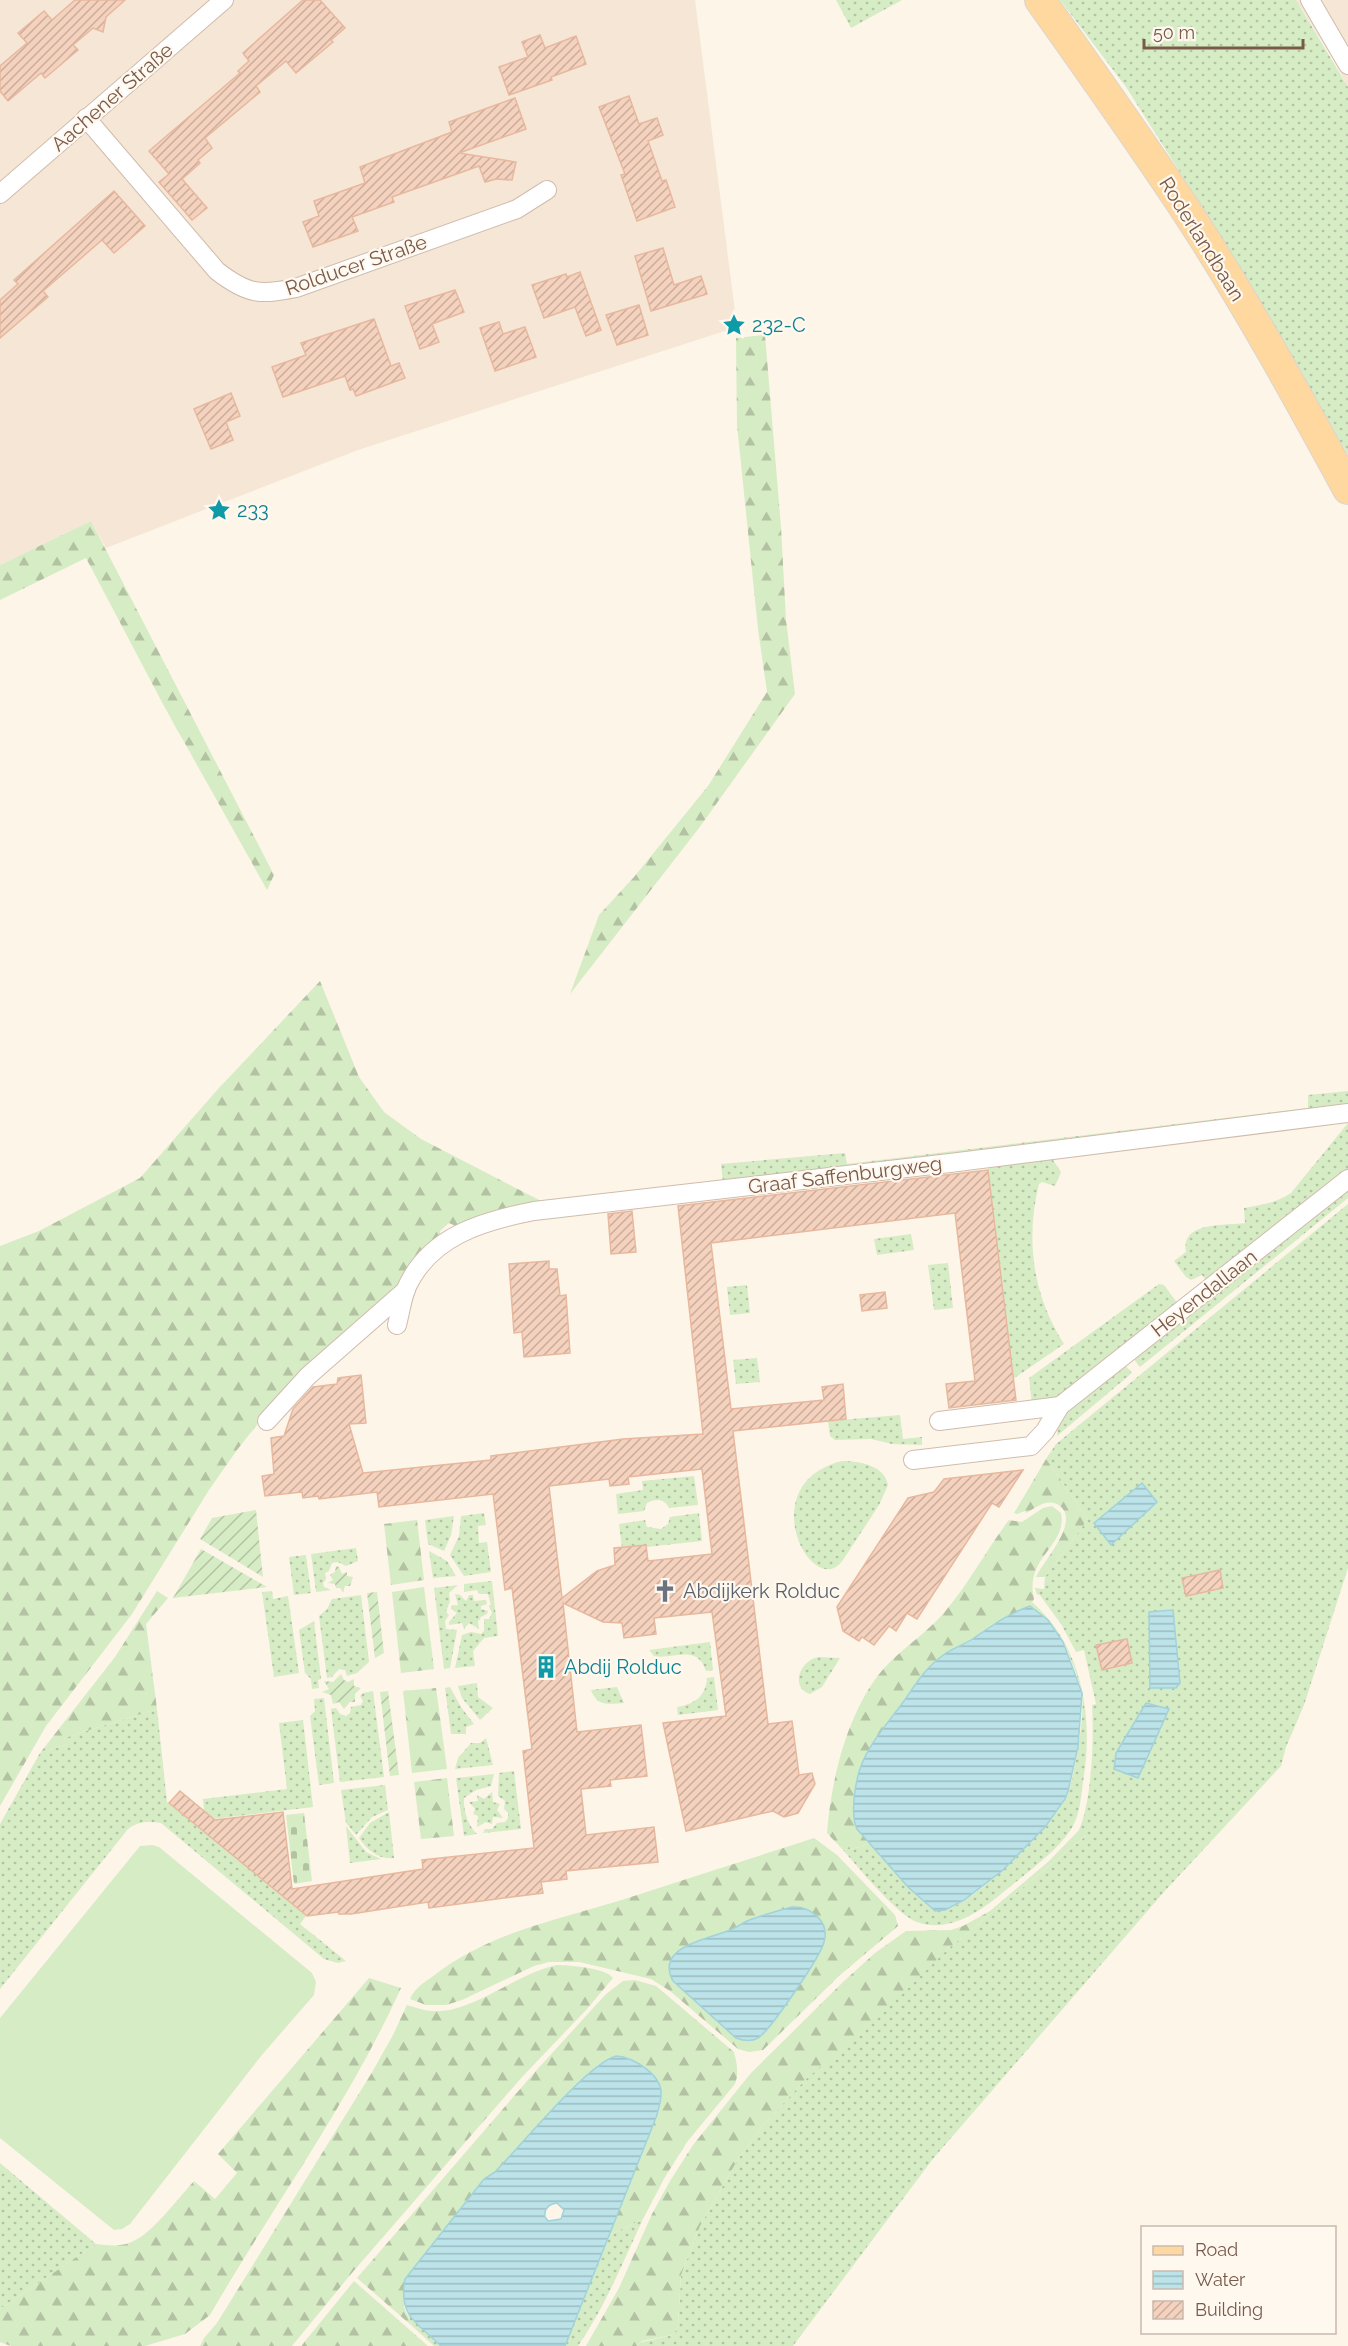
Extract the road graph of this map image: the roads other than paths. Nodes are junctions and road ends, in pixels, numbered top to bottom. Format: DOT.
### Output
graph roads {
  1 [pos="224,0"];
  2 [pos="1040,0"];
  3 [pos="1310,0"];
  4 [pos="1348,65"];
  5 [pos="86,118"];
  6 [pos="547,190"];
  7 [pos="0,194"];
  8 [pos="1348,489"];
  9 [pos="1348,1113"];
  10 [pos="1348,1179"];
  11 [pos="406,1290"];
  12 [pos="397,1325"];
  13 [pos="1060,1406"];
  14 [pos="267,1420"];
  15 [pos="939,1421"];
  16 [pos="913,1460"];
  1 -- 5 [label="street, Aachener Straße"];
  2 -- 8 [label="main road, Roderlandbaan"];
  3 -- 4 [label="street"];
  5 -- 6 [label="street, Rolducer Straße"];
  5 -- 7 [label="street, Aachener Straße"];
  9 -- 11 [label="street, Graaf Saffenburgweg"];
  10 -- 13 [label="street, Heyendallaan"];
  11 -- 12 [label="street, Graaf Saffenburgweg"];
  11 -- 14 [label="street"];
  13 -- 15 [label="street"];
  13 -- 16 [label="street, Heyendallaan"];
}
